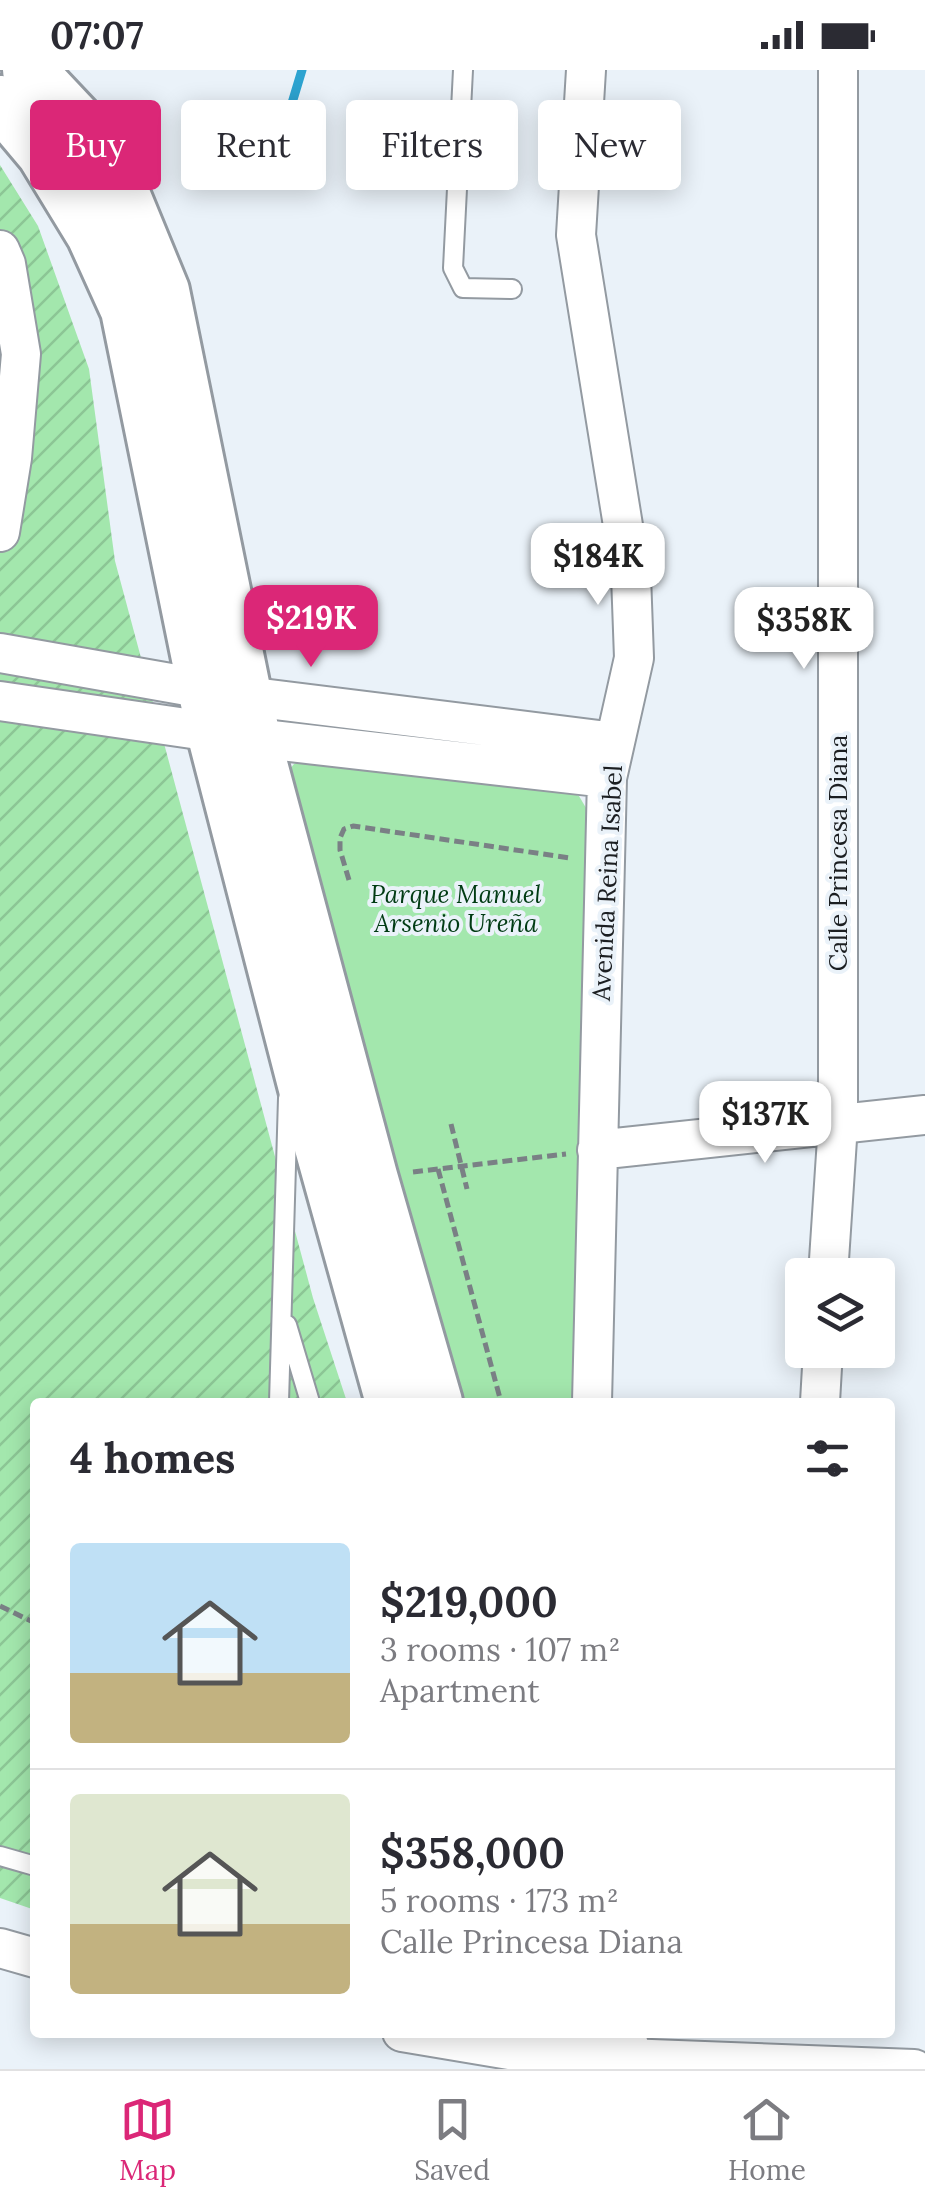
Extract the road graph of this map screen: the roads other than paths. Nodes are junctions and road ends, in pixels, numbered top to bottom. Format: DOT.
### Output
graph roads {
  1 [pos="29,70"];
  2 [pos="463,70"];
  3 [pos="586,70"];
  4 [pos="838,70"];
  5 [pos="0,102"];
  6 [pos="0,250"];
  7 [pos="512,289"];
  8 [pos="0,532"];
  9 [pos="0,653"];
  10 [pos="0,701"];
  11 [pos="229,714"];
  12 [pos="611,760"];
  13 [pos="287,1018"];
  14 [pos="925,1114"];
  15 [pos="838,1124"];
  16 [pos="597,1150"];
  17 [pos="829,1258"];
  18 [pos="282,1310"];
  19 [pos="822,1368"];
  20 [pos="280,1398"];
  21 [pos="309,1398"];
  22 [pos="391,1398"];
  23 [pos="435,1398"];
  24 [pos="592,1398"];
  25 [pos="820,1398"];
  26 [pos="0,1856"];
  27 [pos="30,1865"];
  28 [pos="0,1948"];
  29 [pos="30,1957"];
  30 [pos="456,2038"];
  31 [pos="776,2048"];
  32 [pos="599,2054"];
  33 [pos="914,2069"];
  1 -- 11 [label="main road"];
  2 -- 7 [label="lane"];
  3 -- 12 [label="street, Avenida Reina Isabel"];
  4 -- 15 [label="street, Calle Princesa Diana"];
  5 -- 11 [label="main road"];
  6 -- 8 [label="street"];
  9 -- 11 [label="street"];
  10 -- 11 [label="street"];
  11 -- 12 [label="street"];
  11 -- 13 [label="main road"];
  11 -- 23 [label="main road"];
  12 -- 16 [label="street, Avenida Reina Isabel"];
  13 -- 18 [label="lane"];
  13 -- 22 [label="main road"];
  14 -- 15 [label="street"];
  15 -- 16 [label="street"];
  15 -- 17 [label="street, Calle Princesa Diana"];
  16 -- 24 [label="street, Avenida Reina Isabel"];
  18 -- 20 [label="lane"];
  18 -- 21 [label="lane"];
  19 -- 25 [label="street"];
  26 -- 27 [label="lane"];
  28 -- 29 [label="street"];
  30 -- 32 [label="street"];
  31 -- 32 [label="street"];
  31 -- 33 [label="street"];
}
